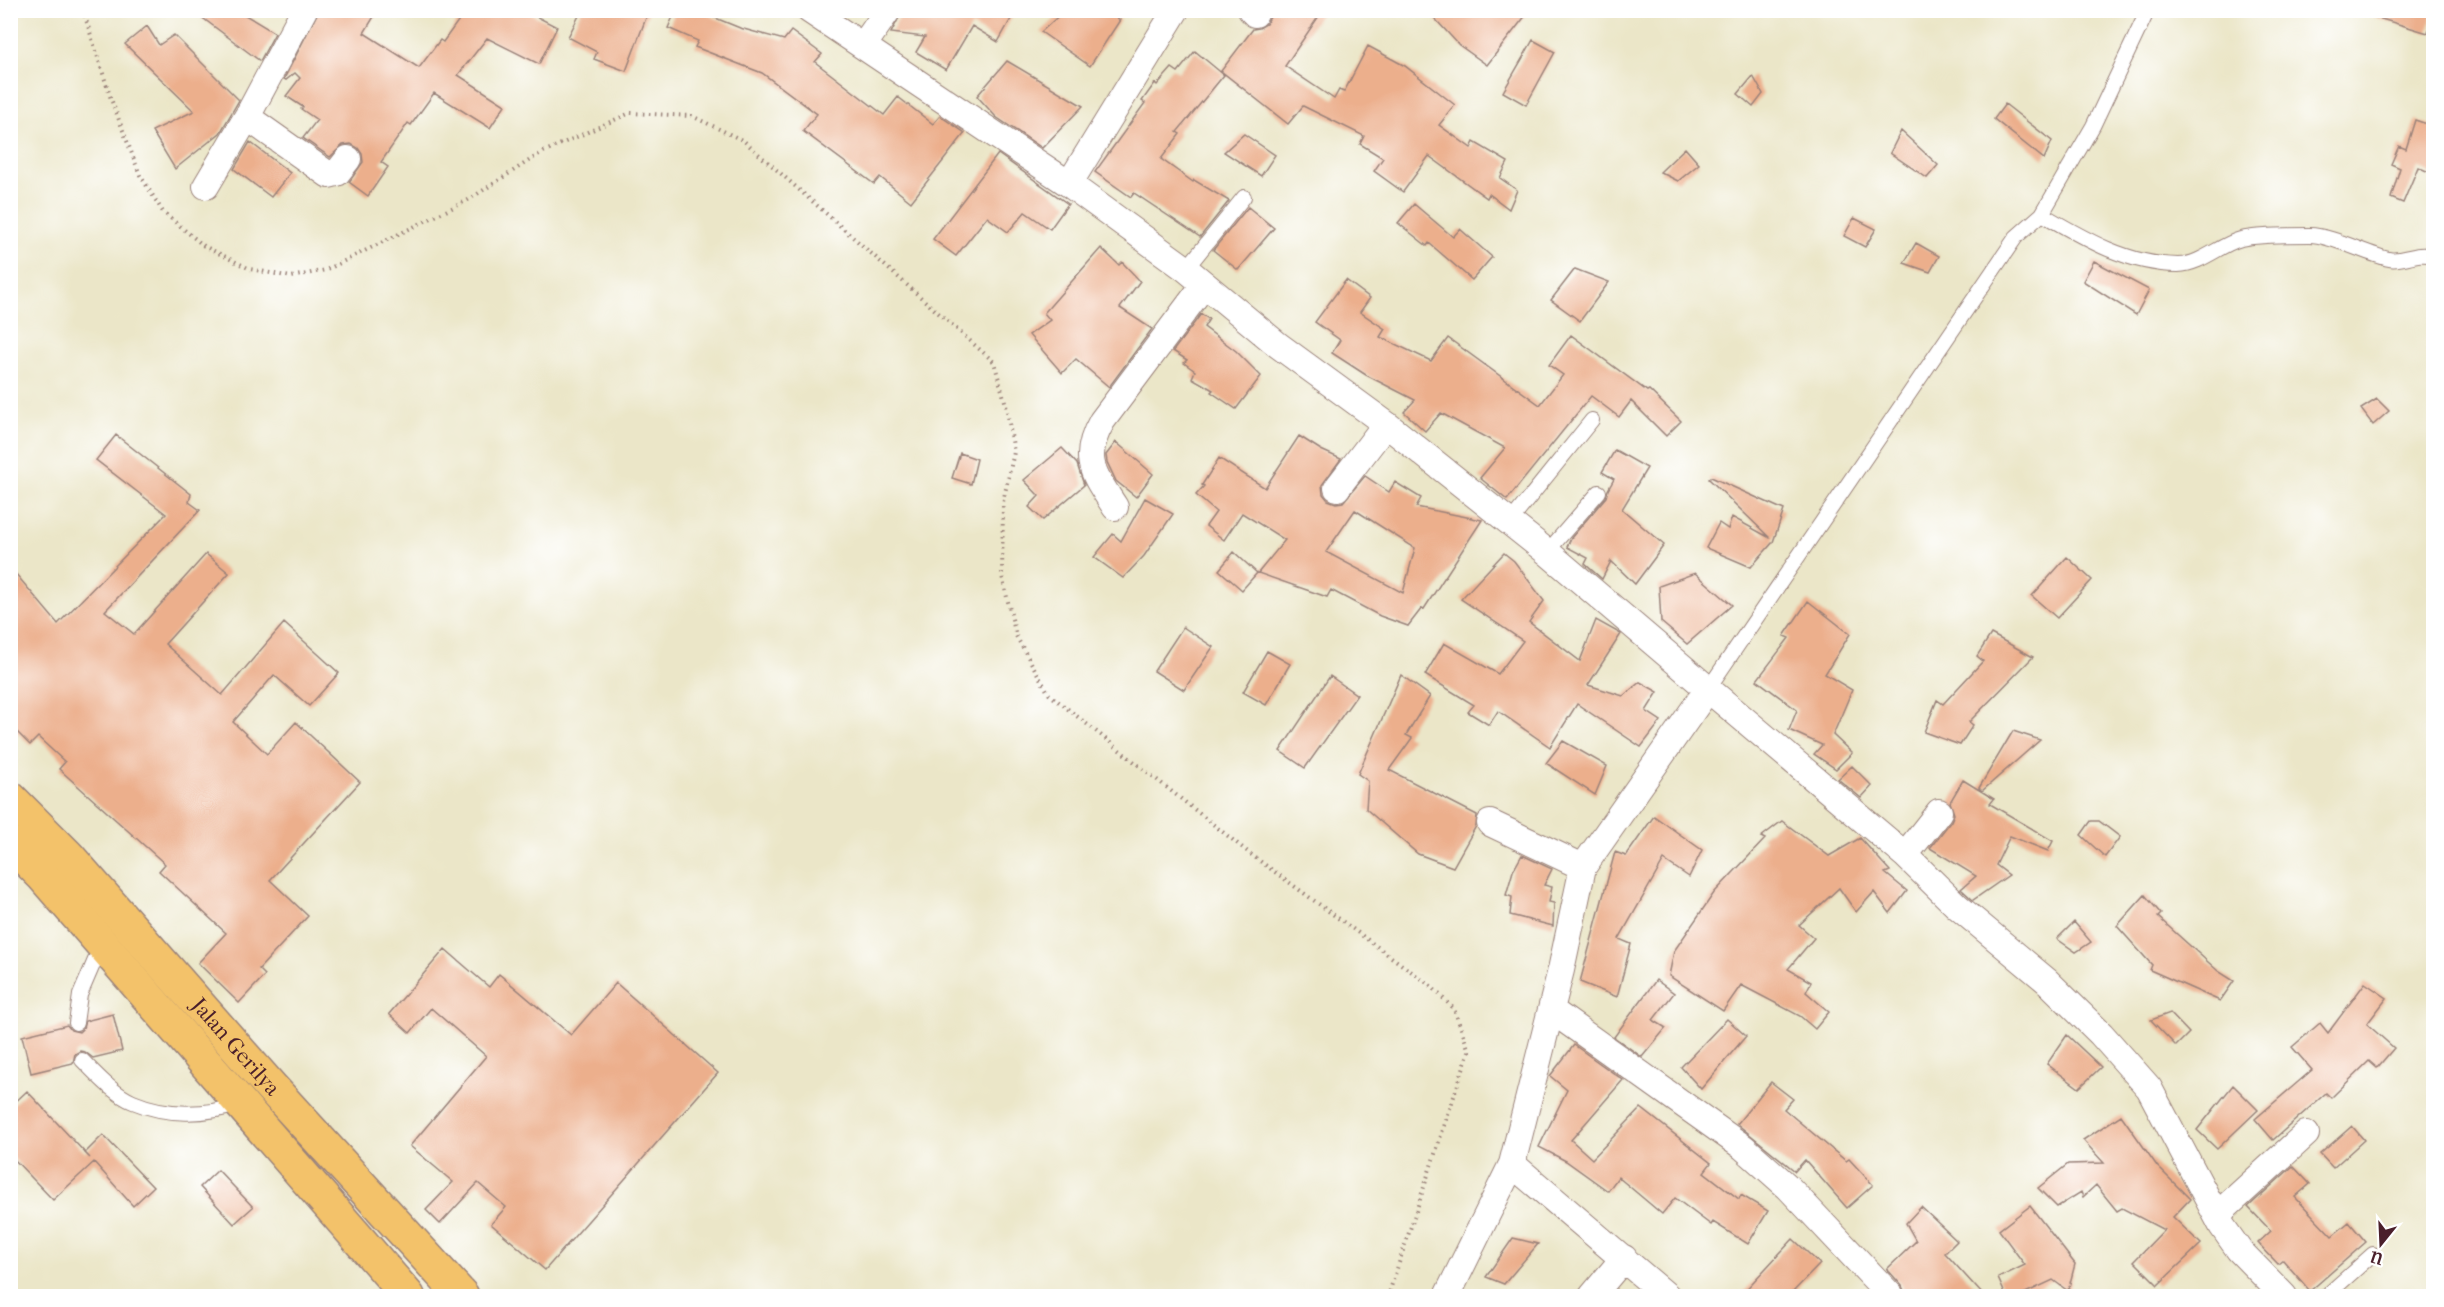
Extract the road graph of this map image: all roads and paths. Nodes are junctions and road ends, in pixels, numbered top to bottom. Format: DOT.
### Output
graph roads {
  1 [pos="83,10"];
  2 [pos="304,10"];
  3 [pos="809,10"];
  4 [pos="888,10"];
  5 [pos="1176,10"];
  6 [pos="2148,10"];
  7 [pos="863,46"];
  8 [pos="247,117"];
  9 [pos="348,159"];
  10 [pos="1069,184"];
  11 [pos="206,186"];
  12 [pos="1244,197"];
  13 [pos="2042,214"];
  14 [pos="2433,256"];
  15 [pos="1195,277"];
  16 [pos="1592,420"];
  17 [pos="1386,424"];
  18 [pos="1337,488"];
  19 [pos="1599,492"];
  20 [pos="1115,507"];
  21 [pos="1509,523"];
  22 [pos="1547,552"];
  23 [pos="1708,689"];
  24 [pos="10,798"];
  25 [pos="1939,812"];
  26 [pos="1490,823"];
  27 [pos="10,843"];
  28 [pos="1905,855"];
  29 [pos="1583,867"];
  30 [pos="102,944"];
  31 [pos="1551,1010"];
  32 [pos="76,1023"];
  33 [pos="82,1060"];
  34 [pos="269,1084"];
  35 [pos="239,1104"];
  36 [pos="2306,1134"];
  37 [pos="1512,1164"];
  38 [pos="2217,1215"];
  39 [pos="2373,1254"];
  40 [pos="1624,1258"];
  41 [pos="408,1296"];
  42 [pos="462,1296"];
  43 [pos="1388,1296"];
  44 [pos="1447,1296"];
  45 [pos="1592,1296"];
  46 [pos="1667,1296"];
  47 [pos="1891,1296"];
  48 [pos="2284,1296"];
  49 [pos="2326,1296"];
  1 -- 43 [label="path"];
  2 -- 8 [label="street"];
  3 -- 7 [label="street"];
  4 -- 7 [label="street"];
  5 -- 10 [label="street"];
  6 -- 13 [label="lane"];
  7 -- 10 [label="street"];
  8 -- 9 [label="street"];
  8 -- 11 [label="street"];
  10 -- 15 [label="street"];
  12 -- 15 [label="lane"];
  13 -- 14 [label="lane"];
  13 -- 23 [label="lane"];
  15 -- 17 [label="street"];
  15 -- 20 [label="street"];
  16 -- 21 [label="lane"];
  17 -- 18 [label="street"];
  17 -- 21 [label="street"];
  19 -- 22 [label="lane"];
  21 -- 22 [label="street"];
  22 -- 23 [label="street"];
  23 -- 28 [label="street"];
  23 -- 29 [label="street"];
  24 -- 34 [label="highway, Jalan Gerilya"];
  25 -- 28 [label="street"];
  26 -- 29 [label="street"];
  27 -- 30 [label="highway, Jalan Gerilya"];
  28 -- 38 [label="street"];
  29 -- 31 [label="street"];
  30 -- 32 [label="lane"];
  30 -- 35 [label="highway, Jalan Gerilya"];
  31 -- 37 [label="street"];
  31 -- 47 [label="street"];
  33 -- 35 [label="lane"];
  34 -- 35 [label="highway"];
  34 -- 42 [label="highway, Jalan Gerilya"];
  35 -- 41 [label="highway, Jalan Gerilya"];
  36 -- 38 [label="street"];
  37 -- 40 [label="street"];
  37 -- 44 [label="street"];
  38 -- 48 [label="street"];
  39 -- 49 [label="lane"];
  40 -- 45 [label="street"];
  40 -- 46 [label="street"];
}
